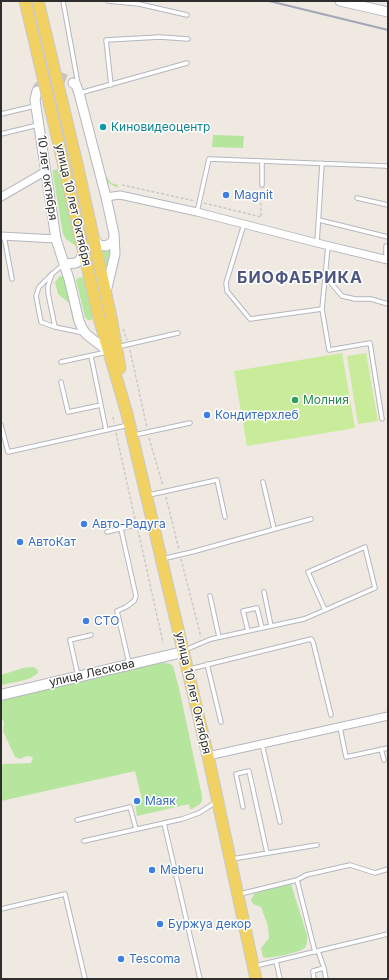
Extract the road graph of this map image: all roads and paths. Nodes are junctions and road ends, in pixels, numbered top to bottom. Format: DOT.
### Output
graph roads {
  1 [pos="25,1"];
  2 [pos="38,1"];
  3 [pos="63,1"];
  4 [pos="108,1"];
  5 [pos="340,1"];
  6 [pos="388,12"];
  7 [pos="187,15"];
  8 [pos="188,39"];
  9 [pos="187,63"];
  10 [pos="72,82"];
  11 [pos="111,85"];
  12 [pos="37,91"];
  13 [pos="79,94"];
  14 [pos="36,106"];
  15 [pos="1,114"];
  16 [pos="39,124"];
  17 [pos="1,134"];
  18 [pos="262,161"];
  19 [pos="322,163"];
  20 [pos="388,167"];
  21 [pos="46,171"];
  22 [pos="122,185"];
  23 [pos="262,185"];
  24 [pos="106,196"];
  25 [pos="1,197"];
  26 [pos="357,198"];
  27 [pos="199,202"];
  28 [pos="388,205"];
  29 [pos="197,212"];
  30 [pos="319,220"];
  31 [pos="244,224"];
  32 [pos="114,234"];
  33 [pos="2,236"];
  34 [pos="388,237"];
  35 [pos="94,239"];
  36 [pos="56,240"];
  37 [pos="317,243"];
  38 [pos="328,246"];
  39 [pos="386,246"];
  40 [pos="84,250"];
  41 [pos="387,259"];
  42 [pos="64,264"];
  43 [pos="52,274"];
  44 [pos="325,276"];
  45 [pos="12,278"];
  46 [pos="106,292"];
  47 [pos="388,304"];
  48 [pos="322,309"];
  49 [pos="55,327"];
  50 [pos="122,328"];
  51 [pos="178,333"];
  52 [pos="86,334"];
  53 [pos="129,344"];
  54 [pos="113,349"];
  55 [pos="91,356"];
  56 [pos="61,362"];
  57 [pos="61,382"];
  58 [pos="101,405"];
  59 [pos="382,419"];
  60 [pos="190,423"];
  61 [pos="1,425"];
  62 [pos="106,430"];
  63 [pos="131,430"];
  64 [pos="263,482"];
  65 [pos="146,496"];
  66 [pos="225,517"];
  67 [pos="311,519"];
  68 [pos="152,521"];
  69 [pos="121,529"];
  70 [pos="274,529"];
  71 [pos="107,532"];
  72 [pos="161,559"];
  73 [pos="264,592"];
  74 [pos="210,596"];
  75 [pos="325,610"];
  76 [pos="271,626"];
  77 [pos="262,628"];
  78 [pos="248,631"];
  79 [pos="91,635"];
  80 [pos="219,637"];
  81 [pos="182,652"];
  82 [pos="130,664"];
  83 [pos="207,664"];
  84 [pos="187,670"];
  85 [pos="78,676"];
  86 [pos="1,695"];
  87 [pos="332,715"];
  88 [pos="388,717"];
  89 [pos="221,722"];
  90 [pos="340,727"];
  91 [pos="262,744"];
  92 [pos="388,748"];
  93 [pos="381,749"];
  94 [pos="208,756"];
  95 [pos="384,760"];
  96 [pos="217,802"];
  97 [pos="243,807"];
  98 [pos="77,820"];
  99 [pos="280,822"];
  100 [pos="164,823"];
  101 [pos="136,829"];
  102 [pos="84,841"];
  103 [pos="317,845"];
  104 [pos="268,853"];
  105 [pos="230,859"];
  106 [pos="388,869"];
  107 [pos="298,880"];
  108 [pos="238,894"];
  109 [pos="1,909"];
  110 [pos="388,934"];
  111 [pos="317,952"];
  112 [pos="276,961"];
  113 [pos="254,967"];
  114 [pos="324,968"];
  115 [pos="85,979"];
  116 [pos="200,979"];
  117 [pos="256,979"];
  118 [pos="280,979"];
  119 [pos="314,979"];
  120 [pos="326,979"];
  1 -- 40 [label="main road, улица 10 лет Октября, bridge"];
  2 -- 35 [label="main road, улица 10 лет Октября, bridge"];
  3 -- 13 [label="lane"];
  4 -- 7 [label="lane"];
  5 -- 6 [label="street"];
  8 -- 11 [label="lane"];
  9 -- 11 [label="lane"];
  10 -- 13 [label="street"];
  11 -- 13 [label="lane"];
  12 -- 14 [label="street, 10 лет октября"];
  13 -- 24 [label="street"];
  14 -- 15 [label="lane"];
  14 -- 16 [label="street, 10 лет октября"];
  16 -- 17 [label="lane"];
  16 -- 21 [label="street, 10 лет октября"];
  18 -- 19 [label="lane"];
  18 -- 23 [label="lane"];
  18 -- 27 [label="lane"];
  19 -- 20 [label="lane"];
  19 -- 30 [label="lane"];
  21 -- 25 [label="street"];
  21 -- 36 [label="street, 10 лет октября"];
  22 -- 27 [label="path"];
  23 -- 27 [label="path"];
  24 -- 29 [label="street"];
  24 -- 32 [label="street"];
  26 -- 28 [label="lane"];
  27 -- 29 [label="lane"];
  29 -- 31 [label="street"];
  30 -- 34 [label="lane"];
  30 -- 37 [label="lane"];
  31 -- 37 [label="street"];
  31 -- 48 [label="lane"];
  32 -- 35 [label="street"];
  32 -- 46 [label="street"];
  33 -- 36 [label="street"];
  33 -- 45 [label="lane"];
  35 -- 46 [label="main road, улица 10 лет Октября"];
  36 -- 42 [label="street, 10 лет октября"];
  37 -- 38 [label="street"];
  38 -- 41 [label="street"];
  38 -- 44 [label="lane"];
  39 -- 41 [label="lane"];
  40 -- 42 [label="street"];
  40 -- 54 [label="main road, улица 10 лет Октября"];
  42 -- 43 [label="lane"];
  42 -- 52 [label="street, 10 лет октября"];
  43 -- 49 [label="lane"];
  43 -- 49 [label="lane"];
  44 -- 47 [label="lane"];
  44 -- 48 [label="lane"];
  46 -- 54 [label="main road, улица 10 лет Октября"];
  48 -- 59 [label="lane"];
  49 -- 52 [label="lane"];
  50 -- 53 [label="path"];
  51 -- 53 [label="lane"];
  52 -- 54 [label="street"];
  53 -- 54 [label="lane"];
  54 -- 55 [label="lane"];
  54 -- 63 [label="main road, улица 10 лет Октября"];
  55 -- 56 [label="lane"];
  55 -- 58 [label="lane"];
  57 -- 58 [label="lane"];
  58 -- 62 [label="lane"];
  60 -- 63 [label="lane"];
  61 -- 62 [label="lane"];
  62 -- 63 [label="lane"];
  63 -- 65 [label="main road, улица 10 лет Октября"];
  64 -- 70 [label="lane"];
  65 -- 66 [label="lane"];
  65 -- 68 [label="main road, улица 10 лет Октября"];
  67 -- 70 [label="lane"];
  68 -- 69 [label="lane"];
  68 -- 72 [label="main road, улица 10 лет Октября"];
  69 -- 71 [label="lane"];
  69 -- 82 [label="lane"];
  70 -- 72 [label="lane"];
  72 -- 81 [label="main road, улица 10 лет Октября"];
  73 -- 76 [label="lane"];
  74 -- 80 [label="lane"];
  75 -- 75 [label="lane"];
  75 -- 76 [label="lane"];
  76 -- 77 [label="lane"];
  77 -- 78 [label="lane"];
  77 -- 78 [label="lane"];
  78 -- 80 [label="lane"];
  79 -- 85 [label="lane"];
  80 -- 81 [label="lane"];
  81 -- 82 [label="main road, улица Лескова"];
  81 -- 84 [label="main road, улица 10 лет Октября"];
  82 -- 85 [label="main road, улица Лескова"];
  83 -- 84 [label="lane"];
  83 -- 87 [label="lane"];
  83 -- 89 [label="lane"];
  84 -- 94 [label="main road, улица 10 лет Октября"];
  85 -- 86 [label="main road, улица Лескова"];
  88 -- 90 [label="street"];
  90 -- 91 [label="street"];
  90 -- 93 [label="lane"];
  91 -- 94 [label="street"];
  91 -- 99 [label="lane"];
  92 -- 93 [label="lane"];
  93 -- 95 [label="lane"];
  94 -- 96 [label="main road, улица 10 лет Октября"];
  96 -- 100 [label="lane"];
  96 -- 105 [label="main road, улица 10 лет Октября"];
  97 -- 104 [label="lane"];
  98 -- 101 [label="lane"];
  100 -- 101 [label="lane"];
  100 -- 116 [label="lane"];
  101 -- 102 [label="lane"];
  103 -- 104 [label="lane"];
  104 -- 105 [label="lane"];
  105 -- 108 [label="main road, улица 10 лет Октября"];
  106 -- 107 [label="lane"];
  107 -- 108 [label="lane"];
  107 -- 111 [label="lane"];
  108 -- 113 [label="main road, улица 10 лет Октября"];
  109 -- 115 [label="lane"];
  110 -- 111 [label="lane"];
  111 -- 112 [label="lane"];
  111 -- 114 [label="lane"];
  112 -- 113 [label="lane"];
  112 -- 118 [label="lane"];
  113 -- 117 [label="main road, улица 10 лет Октября"];
  114 -- 119 [label="lane"];
  114 -- 120 [label="lane"];
}
